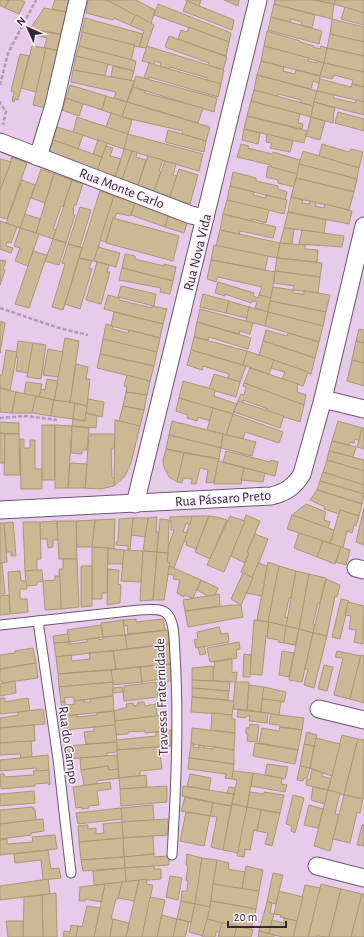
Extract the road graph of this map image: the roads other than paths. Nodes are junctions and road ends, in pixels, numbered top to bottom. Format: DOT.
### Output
graph roads {
  1 [pos="78,0"];
  2 [pos="258,0"];
  3 [pos="1,136"];
  4 [pos="38,157"];
  5 [pos="206,218"];
  6 [pos="364,226"];
  7 [pos="323,399"];
  8 [pos="364,409"];
  9 [pos="135,504"];
  10 [pos="0,510"];
  11 [pos="38,621"];
  12 [pos="0,625"];
  13 [pos="319,709"];
  14 [pos="364,720"];
  15 [pos="172,855"];
  16 [pos="317,866"];
  17 [pos="71,873"];
  18 [pos="364,878"];
  1 -- 4 [label="street"];
  2 -- 5 [label="street, Rua Nova Vida"];
  3 -- 4 [label="street, Rua Monte Carlo"];
  4 -- 5 [label="street, Rua Monte Carlo"];
  5 -- 9 [label="street, Rua Nova Vida"];
  6 -- 7 [label="street, Rua Pássaro Preto"];
  7 -- 8 [label="street"];
  7 -- 9 [label="street, Rua Pássaro Preto"];
  9 -- 10 [label="street, Rua Pássaro Preto"];
  11 -- 12 [label="lane, Travessa Fraternidade"];
  11 -- 15 [label="lane, Travessa Fraternidade"];
  11 -- 17 [label="lane, Rua do Campo"];
  13 -- 14 [label="street"];
  16 -- 18 [label="street"];
}
